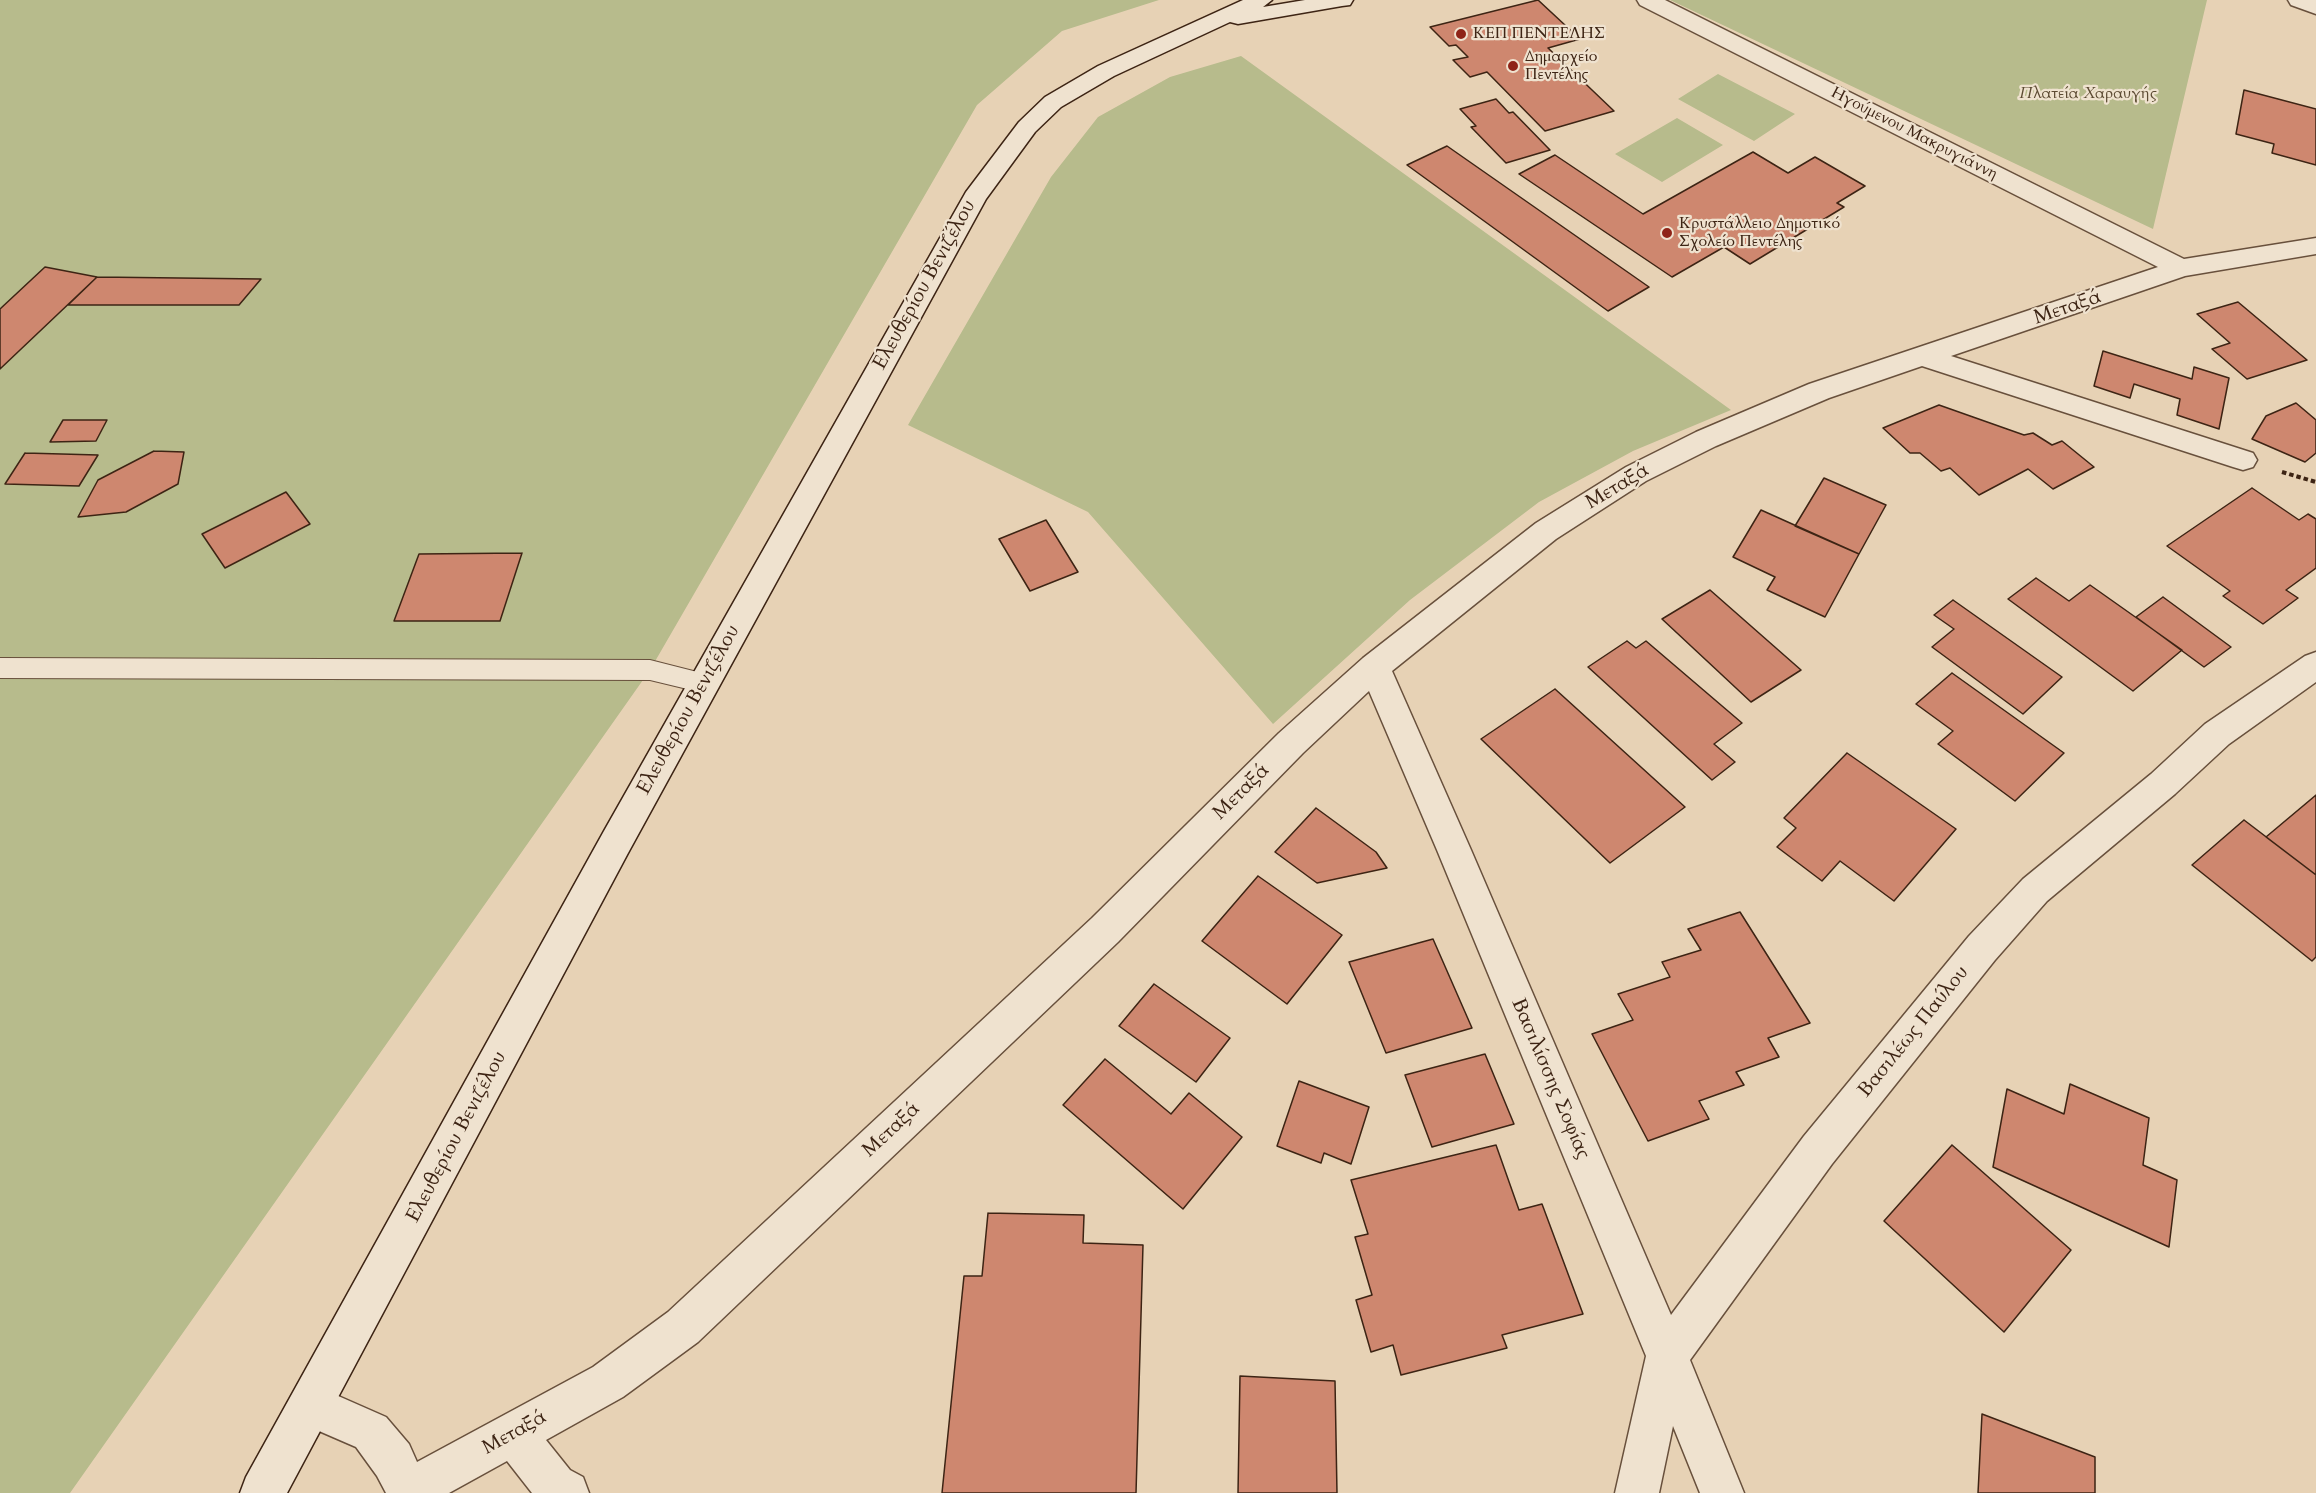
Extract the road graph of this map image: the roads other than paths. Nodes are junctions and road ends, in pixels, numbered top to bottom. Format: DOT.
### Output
graph roads {
  1 [pos="1261,0"];
  2 [pos="1342,0"];
  3 [pos="1648,0"];
  4 [pos="2299,0"];
  5 [pos="2316,8"];
  6 [pos="1215,22"];
  7 [pos="2316,246"];
  8 [pos="2181,268"];
  9 [pos="1924,357"];
  10 [pos="2243,460"];
  11 [pos="2316,664"];
  12 [pos="1374,667"];
  13 [pos="0,668"];
  14 [pos="704,683"];
  15 [pos="1667,1356"];
  16 [pos="311,1406"];
  17 [pos="514,1434"];
  18 [pos="408,1492"];
  19 [pos="262,1493"];
  20 [pos="567,1493"];
  21 [pos="1637,1493"];
  22 [pos="1722,1493"];
  1 -- 6 [label="street, Ελευθερίου Βενιζέλου"];
  2 -- 6 [label="street, Ελευθερίου Βενιζέλου"];
  3 -- 8 [label="street, Ηγούμενου Μακρυγιάννη"];
  4 -- 5 [label="street"];
  6 -- 14 [label="street, Ελευθερίου Βενιζέλου"];
  7 -- 8 [label="street, Μεταξά"];
  8 -- 9 [label="street, Μεταξά"];
  9 -- 10 [label="street"];
  9 -- 12 [label="street, Μεταξά"];
  11 -- 15 [label="street, Βασιλέως Παύλου"];
  12 -- 15 [label="street, Βασιλίσσης Σοφίας"];
  12 -- 17 [label="street, Μεταξά"];
  13 -- 14 [label="lane"];
  14 -- 16 [label="street, Ελευθερίου Βενιζέλου"];
  15 -- 21 [label="street, Βασιλέως Παύλου"];
  15 -- 22 [label="street, Βασιλίσσης Σοφίας"];
  16 -- 18 [label="street, Μεταξά"];
  16 -- 19 [label="street, Ελευθερίου Βενιζέλου"];
  17 -- 18 [label="street, Μεταξά"];
  17 -- 20 [label="street"];
}
